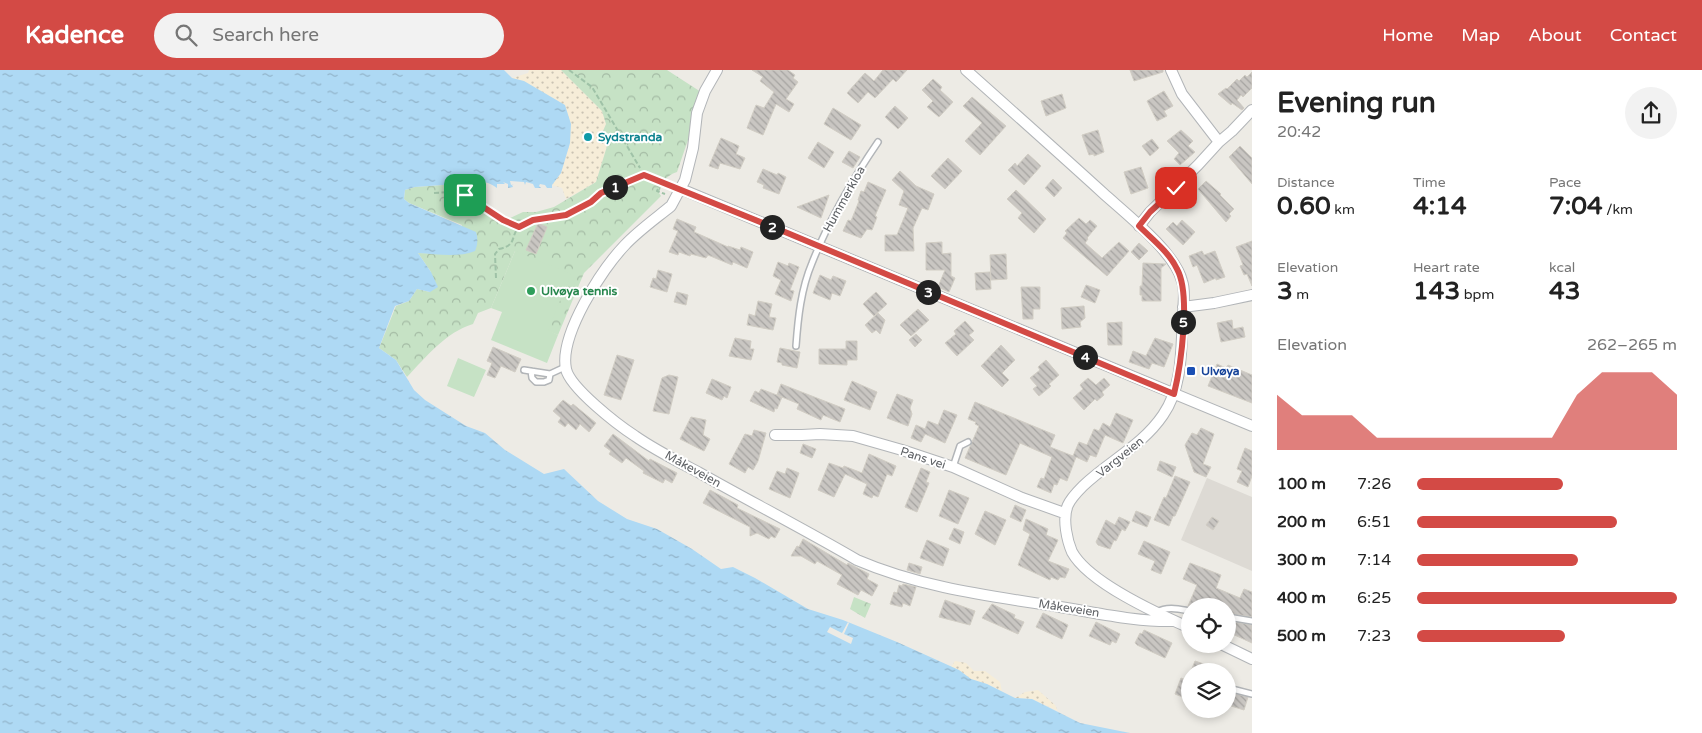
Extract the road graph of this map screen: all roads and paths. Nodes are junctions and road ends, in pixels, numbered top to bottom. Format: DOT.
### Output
graph roads {
  1 [pos="569,70"];
  2 [pos="717,70"];
  3 [pos="966,70"];
  4 [pos="1171,70"];
  5 [pos="1252,110"];
  6 [pos="878,142"];
  7 [pos="1219,142"];
  8 [pos="644,175"];
  9 [pos="681,189"];
  10 [pos="434,193"];
  11 [pos="1139,226"];
  12 [pos="519,227"];
  13 [pos="820,247"];
  14 [pos="496,278"];
  15 [pos="1252,295"];
  16 [pos="1183,307"];
  17 [pos="796,346"];
  18 [pos="565,367"];
  19 [pos="524,370"];
  20 [pos="531,371"];
  21 [pos="550,374"];
  22 [pos="1174,394"];
  23 [pos="1252,426"];
  24 [pos="776,434"];
  25 [pos="968,442"];
  26 [pos="953,468"];
  27 [pos="1064,513"];
  28 [pos="1181,610"];
  29 [pos="1156,612"];
  30 [pos="1236,618"];
  31 [pos="1174,621"];
  32 [pos="1252,621"];
  33 [pos="1181,624"];
  34 [pos="1236,651"];
  35 [pos="1252,659"];
  36 [pos="1236,690"];
  37 [pos="1252,694"];
  1 -- 8 [label="path"];
  2 -- 9 [label="street"];
  3 -- 11 [label="street, Vargveien"];
  4 -- 7 [label="street"];
  5 -- 7 [label="street"];
  6 -- 13 [label="lane, Hummerkloa"];
  7 -- 11 [label="street"];
  8 -- 9 [label="lane"];
  8 -- 12 [label="path"];
  9 -- 13 [label="street"];
  9 -- 18 [label="street"];
  10 -- 12 [label="path"];
  11 -- 16 [label="street, Vargveien"];
  12 -- 14 [label="path"];
  13 -- 17 [label="lane, Hummerkloa"];
  13 -- 22 [label="street"];
  15 -- 16 [label="street"];
  16 -- 22 [label="street, Vargveien"];
  18 -- 21 [label="lane"];
  18 -- 31 [label="street, Måkeveien"];
  19 -- 20 [label="lane"];
  20 -- 21 [label="lane"];
  20 -- 21 [label="lane"];
  22 -- 23 [label="street"];
  22 -- 27 [label="street, Vargveien"];
  24 -- 26 [label="street, Pans vei"];
  25 -- 26 [label="lane"];
  26 -- 27 [label="street, Pans vei"];
  27 -- 29 [label="street"];
  28 -- 29 [label="lane"];
  29 -- 31 [label="street"];
  30 -- 32 [label="lane"];
  31 -- 33 [label="street"];
  34 -- 35 [label="street"];
  36 -- 37 [label="lane"];
}
